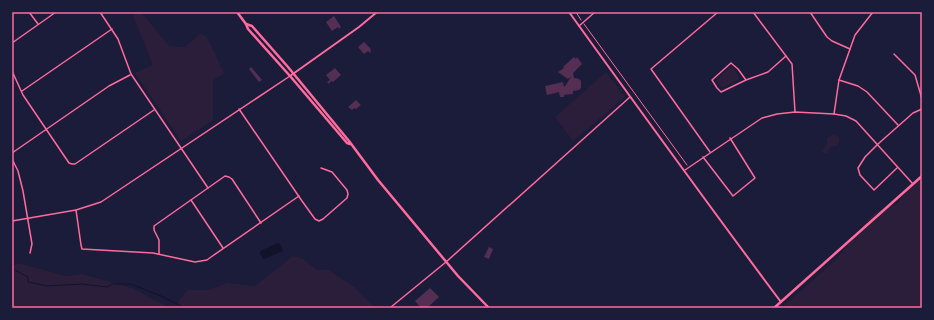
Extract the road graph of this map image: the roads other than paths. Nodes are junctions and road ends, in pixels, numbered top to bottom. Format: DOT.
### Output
graph roads {
  1 [pos="29,12"];
  2 [pos="56,12"];
  3 [pos="100,12"];
  4 [pos="237,12"];
  5 [pos="377,12"];
  6 [pos="569,12"];
  7 [pos="595,12"];
  8 [pos="718,12"];
  9 [pos="754,12"];
  10 [pos="810,12"];
  11 [pos="868,12"];
  12 [pos="873,12"];
  13 [pos="870,15"];
  14 [pos="38,24"];
  15 [pos="246,24"];
  16 [pos="579,26"];
  17 [pos="112,29"];
  18 [pos="12,43"];
  19 [pos="850,49"];
  20 [pos="894,54"];
  21 [pos="786,56"];
  22 [pos="12,71"];
  23 [pos="131,74"];
  24 [pos="293,74"];
  25 [pos="290,76"];
  26 [pos="746,80"];
  27 [pos="839,80"];
  28 [pos="22,91"];
  29 [pos="630,96"];
  30 [pos="922,99"];
  31 [pos="239,109"];
  32 [pos="922,109"];
  33 [pos="154,110"];
  34 [pos="795,112"];
  35 [pos="834,114"];
  36 [pos="898,125"];
  37 [pos="46,129"];
  38 [pos="730,138"];
  39 [pos="351,144"];
  40 [pos="878,144"];
  41 [pos="181,149"];
  42 [pos="710,152"];
  43 [pos="12,153"];
  44 [pos="703,157"];
  45 [pos="12,159"];
  46 [pos="898,167"];
  47 [pos="320,168"];
  48 [pos="684,170"];
  49 [pos="922,176"];
  50 [pos="913,184"];
  51 [pos="208,188"];
  52 [pos="299,196"];
  53 [pos="191,200"];
  54 [pos="76,210"];
  55 [pos="28,218"];
  56 [pos="12,221"];
  57 [pos="261,223"];
  58 [pos="223,248"];
  59 [pos="30,253"];
  60 [pos="159,254"];
  61 [pos="446,262"];
  62 [pos="781,302"];
  63 [pos="392,307"];
  64 [pos="489,308"];
  65 [pos="774,308"];
  1 -- 14 [label="street"];
  2 -- 14 [label="street"];
  3 -- 17 [label="street"];
  4 -- 15 [label="main road"];
  5 -- 24 [label="street"];
  6 -- 16 [label="street"];
  7 -- 16 [label="street"];
  8 -- 42 [label="street"];
  9 -- 21 [label="street"];
  10 -- 19 [label="street"];
  11 -- 13 [label="street"];
  12 -- 13 [label="street"];
  13 -- 19 [label="street"];
  14 -- 18 [label="street"];
  15 -- 24 [label="main road"];
  15 -- 25 [label="main road"];
  16 -- 29 [label="street"];
  17 -- 23 [label="street"];
  17 -- 28 [label="street"];
  19 -- 27 [label="street"];
  20 -- 30 [label="street"];
  21 -- 26 [label="street"];
  21 -- 34 [label="street"];
  22 -- 28 [label="street"];
  23 -- 33 [label="street"];
  23 -- 37 [label="street"];
  24 -- 25 [label="street"];
  24 -- 39 [label="main road"];
  25 -- 31 [label="street"];
  25 -- 39 [label="main road"];
  26 -- 26 [label="street"];
  27 -- 35 [label="street"];
  27 -- 36 [label="street"];
  28 -- 37 [label="street"];
  29 -- 48 [label="street"];
  29 -- 61 [label="street"];
  31 -- 41 [label="street"];
  31 -- 52 [label="street"];
  32 -- 36 [label="street"];
  33 -- 37 [label="street"];
  33 -- 41 [label="street"];
  34 -- 35 [label="street"];
  34 -- 38 [label="street"];
  35 -- 40 [label="street"];
  36 -- 40 [label="street"];
  37 -- 43 [label="street"];
  38 -- 42 [label="street"];
  38 -- 44 [label="street"];
  39 -- 61 [label="main road"];
  40 -- 46 [label="street"];
  40 -- 46 [label="street"];
  41 -- 51 [label="street"];
  41 -- 54 [label="street"];
  42 -- 44 [label="street"];
  44 -- 48 [label="street"];
  45 -- 55 [label="street"];
  46 -- 50 [label="street"];
  47 -- 52 [label="street"];
  48 -- 62 [label="street"];
  49 -- 50 [label="main road"];
  50 -- 62 [label="main road"];
  51 -- 53 [label="street"];
  51 -- 57 [label="street"];
  52 -- 57 [label="street"];
  53 -- 58 [label="street"];
  53 -- 60 [label="street"];
  54 -- 55 [label="street"];
  54 -- 60 [label="street"];
  55 -- 56 [label="street"];
  55 -- 59 [label="street"];
  57 -- 58 [label="street"];
  58 -- 60 [label="street"];
  61 -- 63 [label="street"];
  61 -- 64 [label="main road"];
  62 -- 65 [label="main road"];
}
